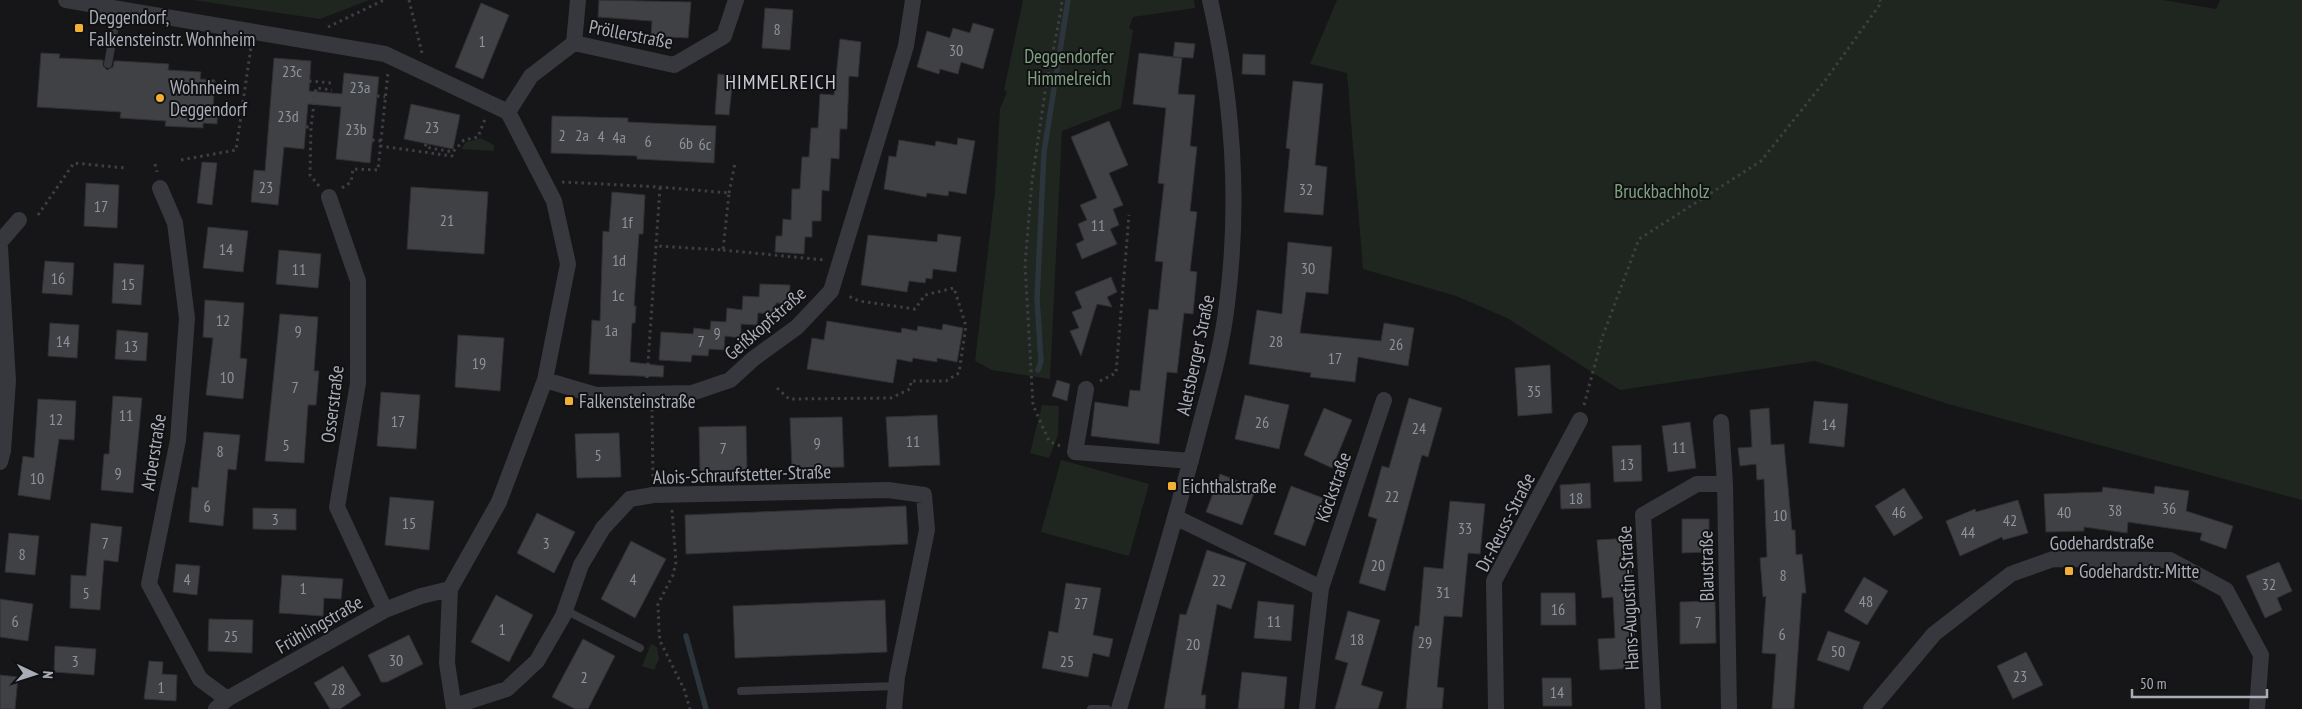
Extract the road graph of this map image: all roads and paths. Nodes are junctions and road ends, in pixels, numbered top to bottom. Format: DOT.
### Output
graph roads {
  1 [pos="66,0"];
  2 [pos="384,0"];
  3 [pos="409,0"];
  4 [pos="578,0"];
  5 [pos="736,0"];
  6 [pos="913,0"];
  7 [pos="1061,0"];
  8 [pos="1210,0"];
  9 [pos="1880,0"];
  10 [pos="118,9"];
  11 [pos="254,32"];
  12 [pos="305,40"];
  13 [pos="574,43"];
  14 [pos="108,64"];
  15 [pos="427,74"];
  16 [pos="388,76"];
  17 [pos="310,81"];
  18 [pos="332,83"];
  19 [pos="332,90"];
  20 [pos="377,96"];
  21 [pos="385,98"];
  22 [pos="492,104"];
  23 [pos="508,112"];
  24 [pos="306,127"];
  25 [pos="311,127"];
  26 [pos="372,140"];
  27 [pos="381,144"];
  28 [pos="426,144"];
  29 [pos="453,152"];
  30 [pos="182,160"];
  31 [pos="735,163"];
  32 [pos="126,168"];
  33 [pos="351,182"];
  34 [pos="544,182"];
  35 [pos="660,187"];
  36 [pos="160,188"];
  37 [pos="729,193"];
  38 [pos="329,197"];
  39 [pos="38,215"];
  40 [pos="1129,215"];
  41 [pos="19,220"];
  42 [pos="0,242"];
  43 [pos="656,246"];
  44 [pos="0,247"];
  45 [pos="722,250"];
  46 [pos="840,262"];
  47 [pos="832,289"];
  48 [pos="1116,373"];
  49 [pos="545,380"];
  50 [pos="776,388"];
  51 [pos="1086,389"];
  52 [pos="649,394"];
  53 [pos="1384,400"];
  54 [pos="1580,420"];
  55 [pos="1721,422"];
  56 [pos="1074,452"];
  57 [pos="1191,461"];
  58 [pos="0,462"];
  59 [pos="1725,484"];
  60 [pos="653,495"];
  61 [pos="671,495"];
  62 [pos="1175,517"];
  63 [pos="1321,588"];
  64 [pos="450,589"];
  65 [pos="385,610"];
  66 [pos="565,610"];
  67 [pos="640,648"];
  68 [pos="896,686"];
  69 [pos="741,691"];
  70 [pos="222,704"];
  71 [pos="454,708"];
  72 [pos="690,709"];
  73 [pos="894,709"];
  74 [pos="1091,709"];
  75 [pos="1107,709"];
  76 [pos="1119,709"];
  77 [pos="1307,709"];
  78 [pos="1496,709"];
  79 [pos="1653,709"];
  80 [pos="1729,709"];
  81 [pos="1871,709"];
  82 [pos="2257,709"];
  1 -- 10 [label="street"];
  2 -- 12 [label="path"];
  3 -- 15 [label="path"];
  4 -- 13 [label="street, Pröllerstraße"];
  5 -- 13 [label="street, Pröllerstraße"];
  6 -- 46 [label="street, Geißkopfstraße"];
  7 -- 56 [label="path"];
  8 -- 57 [label="street, Aletsberger Straße"];
  9 -- 54 [label="path"];
  10 -- 11 [label="street"];
  10 -- 14 [label="lane"];
  11 -- 12 [label="street"];
  11 -- 30 [label="path"];
  12 -- 15 [label="street"];
  13 -- 23 [label="street, Pröllerstraße"];
  15 -- 22 [label="street"];
  16 -- 21 [label="path"];
  17 -- 18 [label="path"];
  19 -- 25 [label="path"];
  20 -- 21 [label="path"];
  21 -- 27 [label="path"];
  22 -- 23 [label="street"];
  22 -- 29 [label="path"];
  23 -- 34 [label="street"];
  24 -- 25 [label="path"];
  25 -- 38 [label="path"];
  26 -- 27 [label="path"];
  27 -- 29 [label="path"];
  27 -- 33 [label="path"];
  28 -- 29 [label="path"];
  31 -- 37 [label="path"];
  32 -- 39 [label="path"];
  34 -- 35 [label="path"];
  34 -- 49 [label="street"];
  35 -- 37 [label="path"];
  35 -- 43 [label="path"];
  36 -- 70 [label="street, Arberstraße"];
  37 -- 45 [label="path"];
  38 -- 65 [label="street, Osserstraße"];
  40 -- 48 [label="path"];
  41 -- 42 [label="street"];
  43 -- 45 [label="path"];
  43 -- 52 [label="path"];
  44 -- 58 [label="street"];
  45 -- 46 [label="path"];
  46 -- 47 [label="street, Geißkopfstraße"];
  47 -- 50 [label="path"];
  47 -- 52 [label="street, Geißkopfstraße"];
  49 -- 52 [label="street, Geißkopfstraße"];
  49 -- 64 [label="street"];
  51 -- 56 [label="street"];
  52 -- 60 [label="path"];
  53 -- 63 [label="street, Köckstraße"];
  54 -- 78 [label="street, Dr.-Reuss-Straße"];
  55 -- 59 [label="street, Blaustraße"];
  56 -- 57 [label="street"];
  57 -- 62 [label="street, Aletsberger Straße"];
  59 -- 79 [label="street, Hans-Augustin-Straße"];
  59 -- 80 [label="street, Blaustraße"];
  60 -- 61 [label="street, Alois-Schraufstetter-Straße"];
  60 -- 66 [label="street, Alois-Schraufstetter-Straße"];
  61 -- 68 [label="street, Alois-Schraufstetter-Straße"];
  61 -- 72 [label="path"];
  62 -- 63 [label="street"];
  62 -- 76 [label="street, Aletsberger Straße"];
  63 -- 77 [label="street, Köckstraße"];
  64 -- 65 [label="street, Frühlingstraße"];
  64 -- 71 [label="street"];
  65 -- 70 [label="street, Frühlingstraße"];
  66 -- 67 [label="lane"];
  66 -- 71 [label="street, Alois-Schraufstetter-Straße"];
  68 -- 69 [label="lane"];
  68 -- 73 [label="street, Alois-Schraufstetter-Straße"];
  74 -- 75 [label="lane"];
  81 -- 82 [label="street, Godehardstraße"];
}
